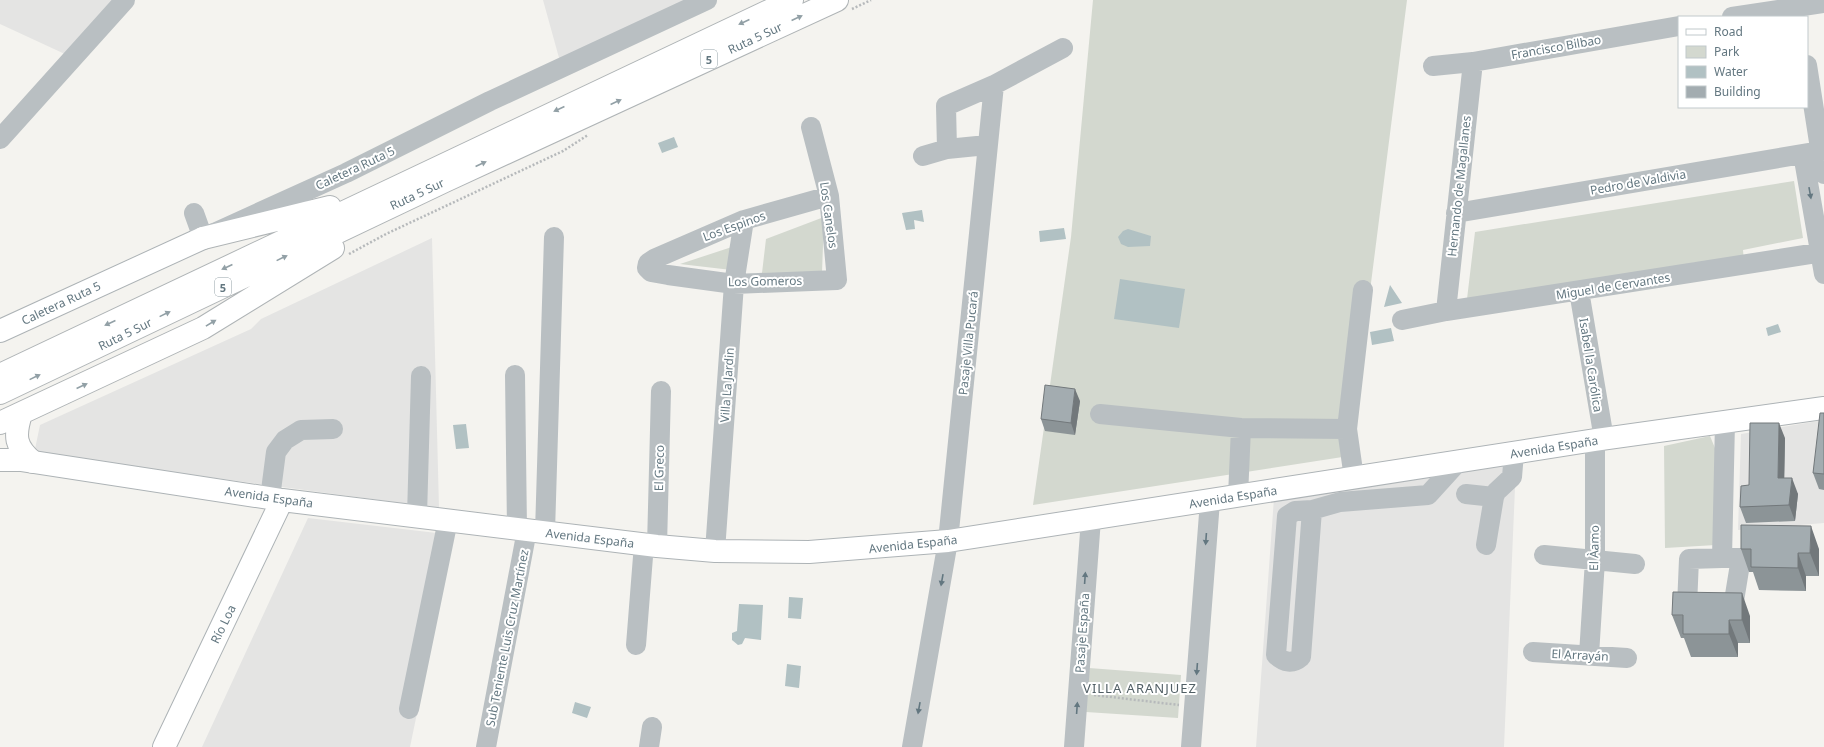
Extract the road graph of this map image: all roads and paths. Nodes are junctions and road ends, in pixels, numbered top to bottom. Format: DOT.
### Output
graph roads {
  1 [pos="125,0"];
  2 [pos="707,0"];
  3 [pos="792,0"];
  4 [pos="871,0"];
  5 [pos="1824,3"];
  6 [pos="843,5"];
  7 [pos="1799,11"];
  8 [pos="1743,16"];
  9 [pos="1678,26"];
  10 [pos="1063,48"];
  11 [pos="1473,62"];
  12 [pos="1433,66"];
  13 [pos="1808,68"];
  14 [pos="994,85"];
  15 [pos="1818,103"];
  16 [pos="811,127"];
  17 [pos="592,132"];
  18 [pos="0,139"];
  19 [pos="987,145"];
  20 [pos="947,149"];
  21 [pos="1812,153"];
  22 [pos="923,156"];
  23 [pos="1824,174"];
  24 [pos="436,176"];
  25 [pos="828,196"];
  26 [pos="194,213"];
  27 [pos="1456,213"];
  28 [pos="744,220"];
  29 [pos="554,237"];
  30 [pos="203,238"];
  31 [pos="1822,252"];
  32 [pos="348,255"];
  33 [pos="647,268"];
  34 [pos="1824,274"];
  35 [pos="837,280"];
  36 [pos="734,284"];
  37 [pos="1363,290"];
  38 [pos="1579,291"];
  39 [pos="1446,311"];
  40 [pos="1402,320"];
  41 [pos="0,331"];
  42 [pos="0,375"];
  43 [pos="515,375"];
  44 [pos="421,376"];
  45 [pos="661,391"];
  46 [pos="0,393"];
  47 [pos="1824,408"];
  48 [pos="21,414"];
  49 [pos="1100,414"];
  50 [pos="1725,422"];
  51 [pos="0,423"];
  52 [pos="1241,428"];
  53 [pos="333,429"];
  54 [pos="1347,429"];
  55 [pos="1599,440"];
  56 [pos="1514,453"];
  57 [pos="13,459"];
  58 [pos="1458,462"];
  59 [pos="1354,478"];
  60 [pos="1466,494"];
  61 [pos="1238,496"];
  62 [pos="1494,497"];
  63 [pos="276,499"];
  64 [pos="1210,501"];
  65 [pos="1312,510"];
  66 [pos="417,516"];
  67 [pos="1091,519"];
  68 [pos="448,520"];
  69 [pos="530,530"];
  70 [pos="948,541"];
  71 [pos="651,545"];
  72 [pos="1486,545"];
  73 [pos="716,551"];
  74 [pos="1544,554"];
  75 [pos="1722,558"];
  76 [pos="1595,560"];
  77 [pos="1635,564"];
  78 [pos="636,645"];
  79 [pos="1533,652"];
  80 [pos="1589,655"];
  81 [pos="1627,658"];
  82 [pos="1078,692"];
  83 [pos="1194,707"];
  84 [pos="409,709"];
  85 [pos="652,727"];
  86 [pos="164,747"];
  87 [pos="486,747"];
  88 [pos="649,747"];
  89 [pos="912,747"];
  90 [pos="1074,747"];
  91 [pos="1191,747"];
  1 -- 18 [label="street"];
  2 -- 30 [label="street, Caletera Ruta 5"];
  3 -- 24 [label="main road, Ruta 5 Sur / 5, one-way"];
  4 -- 6 [label="path"];
  5 -- 7 [label="street"];
  24 -- 6 [label="main road, Ruta 5 Sur / 5, one-way"];
  7 -- 8 [label="street"];
  9 -- 11 [label="street, Francisco Bilbao"];
  10 -- 14 [label="street"];
  11 -- 12 [label="street, Francisco Bilbao"];
  11 -- 27 [label="street, Hernando de Magallanes"];
  13 -- 15 [label="street"];
  14 -- 19 [label="street, Pasaje Villa Pucará"];
  14 -- 20 [label="street"];
  15 -- 21 [label="street"];
  16 -- 25 [label="street, Los Canelos"];
  17 -- 32 [label="path"];
  19 -- 20 [label="street"];
  19 -- 70 [label="street, Pasaje Villa Pucará"];
  20 -- 22 [label="street"];
  21 -- 23 [label="street"];
  21 -- 27 [label="street, Pedro de Valdivia"];
  21 -- 31 [label="street, one-way"];
  24 -- 30 [label="main road"];
  24 -- 42 [label="main road, Ruta 5 Sur / 5, one-way"];
  46 -- 24 [label="main road, Ruta 5 Sur / 5, one-way"];
  48 -- 24 [label="main road, one-way"];
  25 -- 28 [label="street, Los Espinos"];
  25 -- 35 [label="street, Los Canelos"];
  26 -- 30 [label="street"];
  27 -- 39 [label="street, Hernando de Magallanes"];
  28 -- 33 [label="street, Los Espinos"];
  28 -- 36 [label="street, Villa La Jardin"];
  29 -- 69 [label="street"];
  30 -- 41 [label="main road, Caletera Ruta 5"];
  31 -- 34 [label="street"];
  31 -- 38 [label="street, Miguel de Cervantes"];
  33 -- 36 [label="street, Los Gomeros"];
  35 -- 36 [label="street, Los Gomeros"];
  36 -- 73 [label="street, Villa La Jardin"];
  37 -- 54 [label="street"];
  38 -- 39 [label="street, Miguel de Cervantes"];
  38 -- 55 [label="street, Isabel la Carólica"];
  39 -- 40 [label="street, Miguel de Cervantes"];
  43 -- 69 [label="street"];
  44 -- 66 [label="street"];
  45 -- 71 [label="street, El Greco"];
  47 -- 50 [label="main road, Avenida España"];
  48 -- 51 [label="main road"];
  48 -- 57 [label="main road"];
  49 -- 52 [label="street"];
  50 -- 55 [label="main road, Avenida España"];
  50 -- 75 [label="street"];
  52 -- 54 [label="street"];
  52 -- 61 [label="street"];
  53 -- 63 [label="street"];
  54 -- 59 [label="street"];
  55 -- 56 [label="main road, Avenida España"];
  55 -- 76 [label="street, El Àamo"];
  56 -- 58 [label="main road, Avenida España"];
  56 -- 62 [label="street"];
  57 -- 63 [label="main road, Avenida España"];
  58 -- 59 [label="main road, Avenida España"];
  58 -- 65 [label="street"];
  59 -- 61 [label="main road, Avenida España"];
  60 -- 62 [label="street"];
  61 -- 64 [label="main road, Avenida España"];
  62 -- 72 [label="street"];
  63 -- 66 [label="main road, Avenida España"];
  63 -- 86 [label="main road, Río Loa"];
  64 -- 67 [label="main road, Avenida España"];
  64 -- 83 [label="street, one-way"];
  65 -- 65 [label="street"];
  66 -- 68 [label="main road, Avenida España"];
  67 -- 70 [label="main road, Avenida España"];
  82 -- 67 [label="street, Pasaje España, one-way"];
  68 -- 69 [label="main road, Avenida España"];
  68 -- 84 [label="street"];
  69 -- 71 [label="main road, Avenida España"];
  69 -- 87 [label="street, Sub Teniente Luis Cruz Martínez"];
  70 -- 73 [label="main road, Avenida España"];
  70 -- 89 [label="street, Pasaje Villa Pucará, one-way"];
  71 -- 73 [label="main road, Avenida España"];
  71 -- 78 [label="street, El Greco"];
  74 -- 76 [label="street"];
  76 -- 77 [label="street"];
  76 -- 80 [label="street, El Àamo"];
  79 -- 80 [label="street, El Arrayán"];
  80 -- 81 [label="street, El Arrayán"];
  82 -- 83 [label="path"];
  90 -- 82 [label="street, Pasaje España, one-way"];
  83 -- 91 [label="street"];
  85 -- 88 [label="street"];
}
